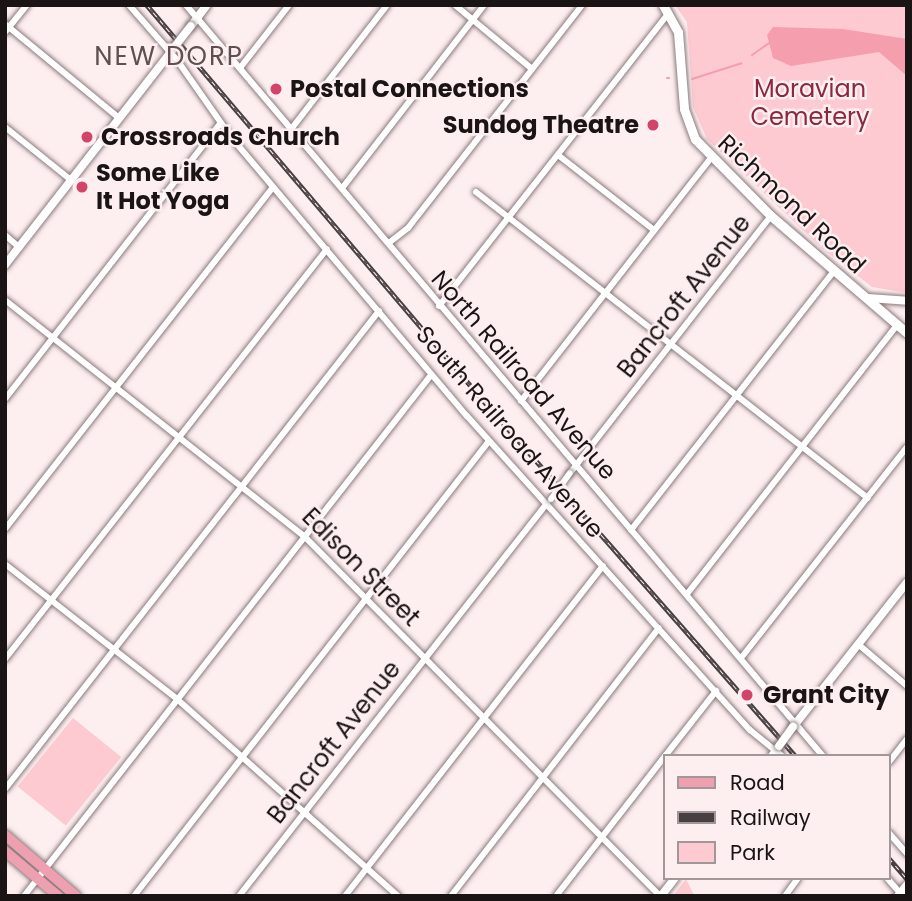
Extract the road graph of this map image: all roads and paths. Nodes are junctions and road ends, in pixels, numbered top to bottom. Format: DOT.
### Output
graph roads {
  1 [pos="27,5"];
  2 [pos="129,5"];
  3 [pos="186,5"];
  4 [pos="207,5"];
  5 [pos="289,5"];
  6 [pos="387,5"];
  7 [pos="455,5"];
  8 [pos="484,5"];
  9 [pos="582,5"];
  10 [pos="666,9"];
  11 [pos="197,19"];
  12 [pos="473,20"];
  13 [pos="7,28"];
  14 [pos="173,49"];
  15 [pos="240,68"];
  16 [pos="532,69"];
  17 [pos="119,118"];
  18 [pos="221,123"];
  19 [pos="5,127"];
  20 [pos="292,128"];
  21 [pos="558,155"];
  22 [pos="710,159"];
  23 [pos="71,180"];
  24 [pos="273,187"];
  25 [pos="343,187"];
  26 [pos="476,192"];
  27 [pos="771,216"];
  28 [pos="508,217"];
  29 [pos="654,230"];
  30 [pos="5,235"];
  31 [pos="390,242"];
  32 [pos="19,247"];
  33 [pos="327,249"];
  34 [pos="5,265"];
  35 [pos="833,272"];
  36 [pos="604,293"];
  37 [pos="868,298"];
  38 [pos="5,299"];
  39 [pos="907,300"];
  40 [pos="439,306"];
  41 [pos="379,311"];
  42 [pos="898,324"];
  43 [pos="907,333"];
  44 [pos="53,337"];
  45 [pos="669,344"];
  46 [pos="431,374"];
  47 [pos="116,387"];
  48 [pos="736,396"];
  49 [pos="5,399"];
  50 [pos="521,401"];
  51 [pos="179,436"];
  52 [pos="489,441"];
  53 [pos="802,447"];
  54 [pos="907,447"];
  55 [pos="576,465"];
  56 [pos="243,485"];
  57 [pos="867,498"];
  58 [pos="549,501"];
  59 [pos="5,529"];
  60 [pos="631,530"];
  61 [pos="304,536"];
  62 [pos="5,564"];
  63 [pos="603,566"];
  64 [pos="907,582"];
  65 [pos="687,594"];
  66 [pos="366,598"];
  67 [pos="52,600"];
  68 [pos="659,628"];
  69 [pos="858,644"];
  70 [pos="114,649"];
  71 [pos="425,658"];
  72 [pos="741,658"];
  73 [pos="5,659"];
  74 [pos="907,686"];
  75 [pos="716,691"];
  76 [pos="177,699"];
  77 [pos="484,718"];
  78 [pos="795,725"];
  79 [pos="907,739"];
  80 [pos="777,752"];
  81 [pos="667,754"];
  82 [pos="821,754"];
  83 [pos="243,756"];
  84 [pos="664,757"];
  85 [pos="891,759"];
  86 [pos="543,777"];
  87 [pos="5,789"];
  88 [pos="305,812"];
  89 [pos="5,835"];
  90 [pos="891,835"];
  91 [pos="602,836"];
  92 [pos="5,851"];
  93 [pos="907,854"];
  94 [pos="367,868"];
  95 [pos="41,874"];
  96 [pos="673,880"];
  97 [pos="797,880"];
  98 [pos="889,880"];
  99 [pos="907,885"];
  100 [pos="900,895"];
  101 [pos="24,896"];
  102 [pos="58,896"];
  103 [pos="76,896"];
  104 [pos="134,896"];
  105 [pos="239,896"];
  106 [pos="345,896"];
  107 [pos="398,896"];
  108 [pos="450,896"];
  109 [pos="556,896"];
  110 [pos="660,896"];
  111 [pos="785,896"];
  1 -- 13 [label="street"];
  2 -- 14 [label="street, South Railroad Avenue"];
  3 -- 11 [label="street, North Railroad Avenue"];
  4 -- 11 [label="street"];
  5 -- 15 [label="street"];
  6 -- 20 [label="street"];
  7 -- 12 [label="street"];
  8 -- 12 [label="street"];
  9 -- 16 [label="street"];
  10 -- 21 [label="street"];
  10 -- 22 [label="main road, Richmond Road"];
  11 -- 14 [label="street, bridge"];
  11 -- 15 [label="street, North Railroad Avenue"];
  12 -- 16 [label="street"];
  12 -- 25 [label="street"];
  13 -- 17 [label="street"];
  14 -- 17 [label="street"];
  14 -- 18 [label="street, South Railroad Avenue"];
  15 -- 20 [label="street, North Railroad Avenue"];
  16 -- 31 [label="street"];
  17 -- 23 [label="street"];
  18 -- 24 [label="street, South Railroad Avenue"];
  18 -- 44 [label="street"];
  19 -- 23 [label="street"];
  20 -- 25 [label="street, North Railroad Avenue"];
  21 -- 28 [label="street"];
  21 -- 29 [label="street"];
  22 -- 27 [label="main road, Richmond Road"];
  22 -- 29 [label="street"];
  23 -- 32 [label="street"];
  24 -- 33 [label="street, South Railroad Avenue"];
  24 -- 47 [label="street"];
  25 -- 31 [label="street, North Railroad Avenue"];
  26 -- 28 [label="street"];
  27 -- 35 [label="main road, Richmond Road"];
  27 -- 45 [label="street, Bancroft Avenue"];
  28 -- 36 [label="street"];
  28 -- 40 [label="street"];
  29 -- 36 [label="street"];
  30 -- 32 [label="street"];
  31 -- 40 [label="street, North Railroad Avenue"];
  32 -- 34 [label="street"];
  33 -- 41 [label="street, South Railroad Avenue"];
  33 -- 51 [label="street"];
  35 -- 37 [label="main road, Richmond Road"];
  35 -- 48 [label="street"];
  36 -- 45 [label="street"];
  36 -- 50 [label="street"];
  37 -- 39 [label="street"];
  37 -- 42 [label="main road, Richmond Road"];
  38 -- 44 [label="street, Edison Street"];
  40 -- 50 [label="street, North Railroad Avenue"];
  41 -- 46 [label="street, South Railroad Avenue"];
  41 -- 56 [label="street"];
  42 -- 43 [label="main road, Richmond Road"];
  42 -- 53 [label="street"];
  44 -- 47 [label="street, Edison Street"];
  44 -- 49 [label="street"];
  45 -- 48 [label="street"];
  45 -- 55 [label="street, Bancroft Avenue"];
  46 -- 52 [label="street, South Railroad Avenue"];
  46 -- 61 [label="street"];
  47 -- 51 [label="street, Edison Street"];
  47 -- 59 [label="street"];
  48 -- 53 [label="street"];
  48 -- 60 [label="street"];
  50 -- 55 [label="street, North Railroad Avenue"];
  51 -- 56 [label="street, Edison Street"];
  51 -- 67 [label="street"];
  52 -- 58 [label="street, South Railroad Avenue"];
  52 -- 66 [label="street"];
  53 -- 57 [label="street"];
  53 -- 65 [label="street"];
  54 -- 57 [label="street"];
  55 -- 58 [label="street, Bancroft Avenue, bridge"];
  55 -- 60 [label="street, North Railroad Avenue"];
  56 -- 61 [label="street, Edison Street"];
  56 -- 70 [label="street"];
  57 -- 72 [label="street"];
  58 -- 63 [label="street, South Railroad Avenue"];
  58 -- 71 [label="street, Bancroft Avenue"];
  60 -- 65 [label="street, North Railroad Avenue"];
  61 -- 66 [label="street, Edison Street"];
  61 -- 76 [label="street"];
  62 -- 67 [label="street"];
  63 -- 68 [label="street, South Railroad Avenue"];
  63 -- 77 [label="street"];
  64 -- 69 [label="street"];
  65 -- 72 [label="street, North Railroad Avenue"];
  66 -- 71 [label="street, Edison Street"];
  66 -- 83 [label="street"];
  67 -- 70 [label="street"];
  67 -- 73 [label="street"];
  68 -- 75 [label="street, South Railroad Avenue"];
  68 -- 86 [label="street"];
  69 -- 74 [label="street"];
  69 -- 78 [label="street"];
  70 -- 76 [label="street"];
  70 -- 87 [label="street"];
  71 -- 77 [label="street, Edison Street"];
  71 -- 88 [label="street, Bancroft Avenue"];
  72 -- 78 [label="street, North Railroad Avenue"];
  75 -- 80 [label="street, South Railroad Avenue"];
  75 -- 81 [label="street"];
  76 -- 83 [label="street"];
  76 -- 95 [label="street"];
  77 -- 86 [label="street, Edison Street"];
  77 -- 94 [label="street"];
  78 -- 80 [label="street, bridge"];
  78 -- 82 [label="street, North Railroad Avenue"];
  79 -- 85 [label="street"];
  83 -- 88 [label="street"];
  83 -- 104 [label="street"];
  84 -- 91 [label="street"];
  86 -- 91 [label="street, Edison Street"];
  86 -- 108 [label="street"];
  88 -- 94 [label="street"];
  88 -- 105 [label="street, Bancroft Avenue"];
  89 -- 95 [label="main road"];
  90 -- 93 [label="street"];
  91 -- 109 [label="street"];
  91 -- 110 [label="street, Edison Street"];
  92 -- 95 [label="main road"];
  94 -- 106 [label="street"];
  94 -- 107 [label="street"];
  95 -- 101 [label="street"];
  95 -- 102 [label="main road"];
  95 -- 103 [label="main road"];
  96 -- 110 [label="street"];
  97 -- 111 [label="street"];
  98 -- 100 [label="street"];
  99 -- 100 [label="street"];
}
